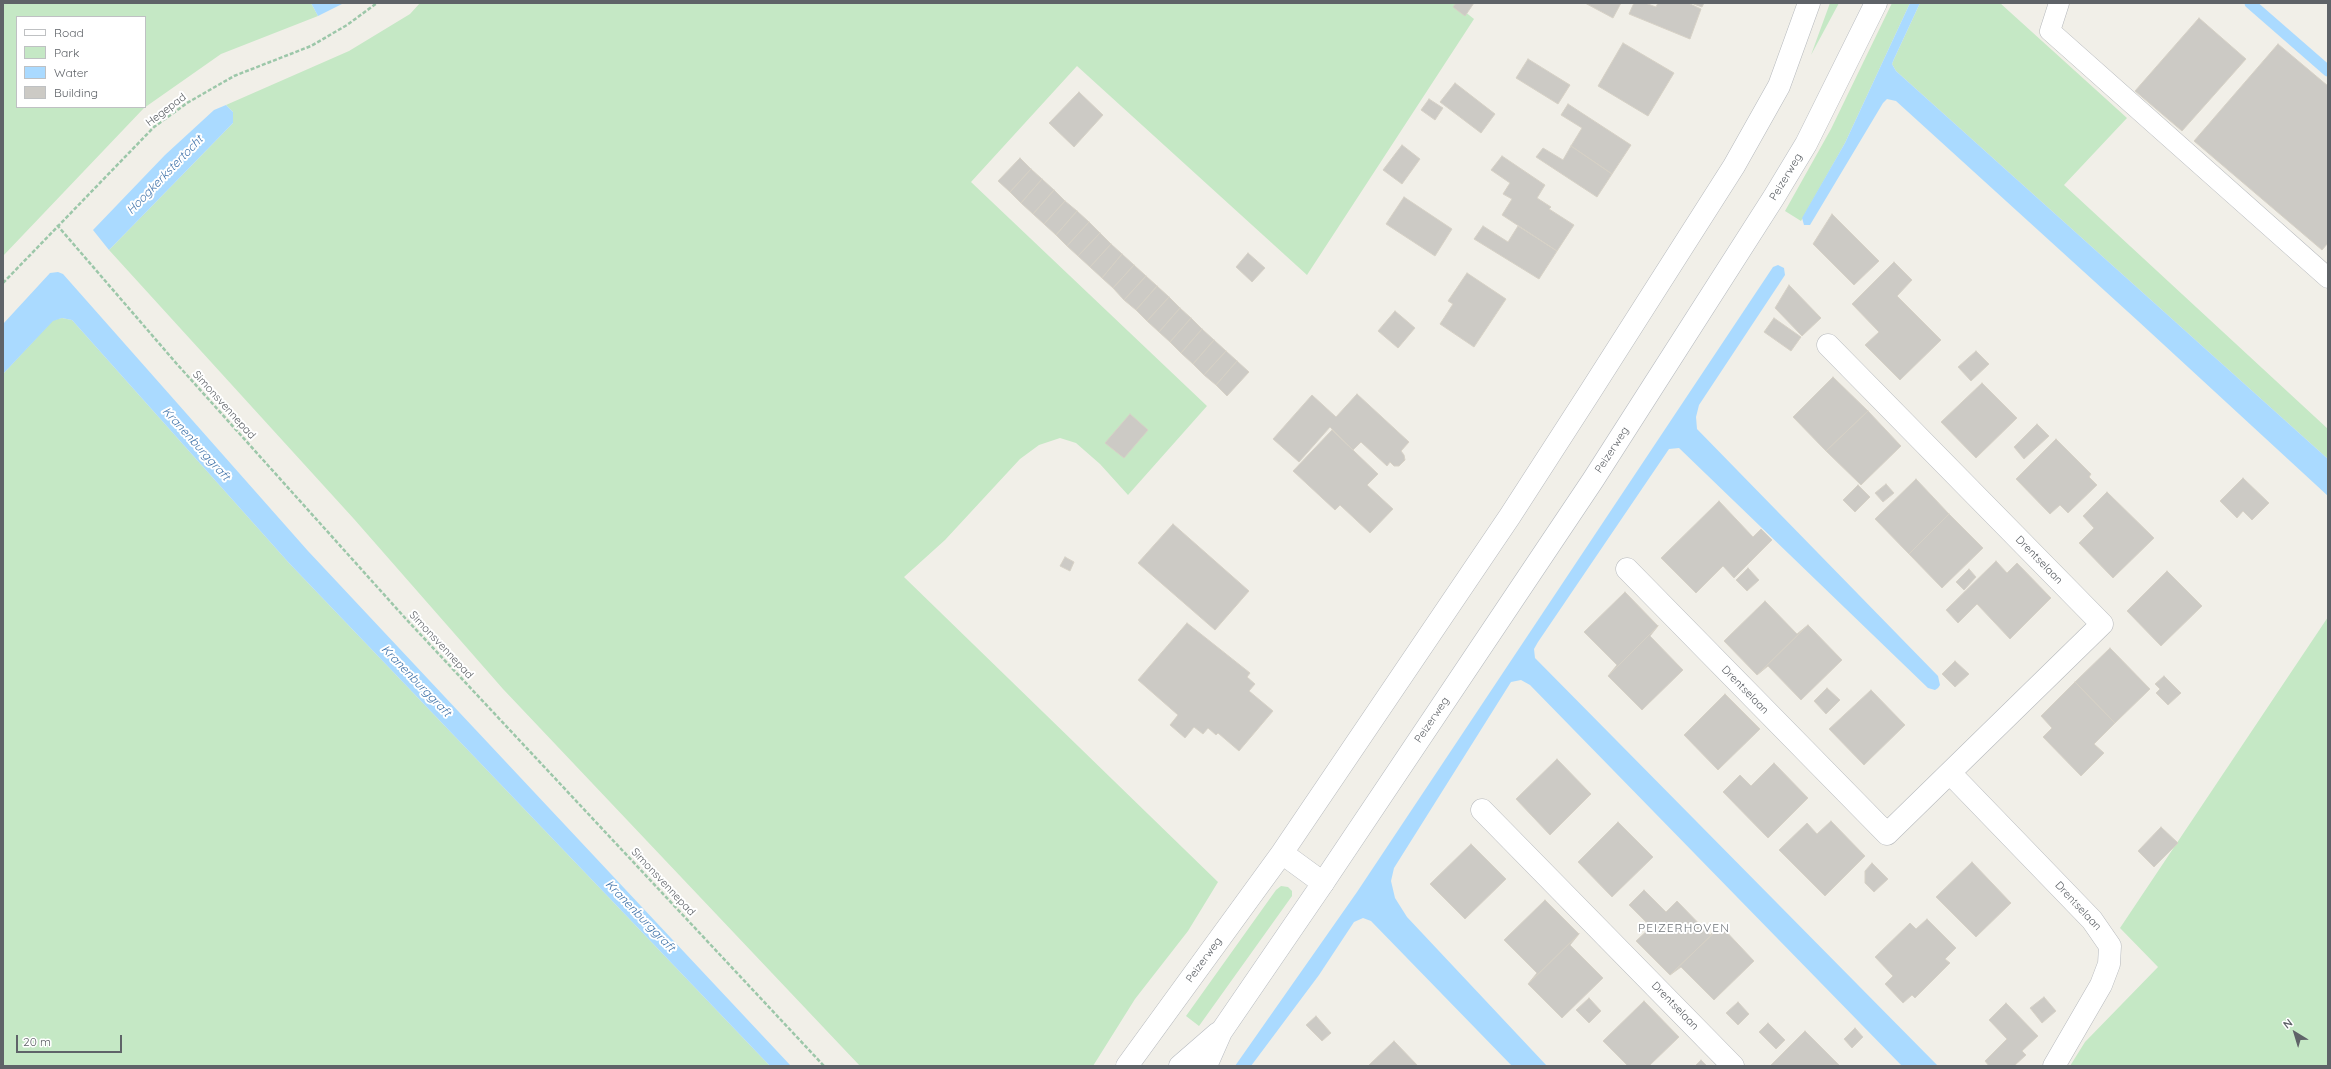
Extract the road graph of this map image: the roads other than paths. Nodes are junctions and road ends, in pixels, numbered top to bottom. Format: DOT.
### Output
graph roads {
  1 [pos="1809,3"];
  2 [pos="1876,3"];
  3 [pos="2059,3"];
  4 [pos="2328,278"];
  5 [pos="1828,345"];
  6 [pos="1627,569"];
  7 [pos="1950,773"];
  8 [pos="1482,810"];
  9 [pos="1282,853"];
  10 [pos="1323,883"];
  11 [pos="1221,1032"];
  12 [pos="1127,1066"];
  13 [pos="1180,1066"];
  14 [pos="1206,1066"];
  15 [pos="1733,1066"];
  16 [pos="2054,1066"];
  1 -- 9 [label="street, Peizerweg"];
  2 -- 10 [label="street, Peizerweg"];
  3 -- 4 [label="lane"];
  5 -- 7 [label="street, Drentselaan"];
  6 -- 7 [label="street, Drentselaan"];
  7 -- 16 [label="street, Drentselaan"];
  8 -- 15 [label="street, Drentselaan"];
  9 -- 10 [label="street"];
  9 -- 12 [label="street, Peizerweg"];
  10 -- 11 [label="street, Peizerweg"];
  11 -- 13 [label="street, Peizerweg"];
  11 -- 14 [label="street, Peizerweg"];
}
